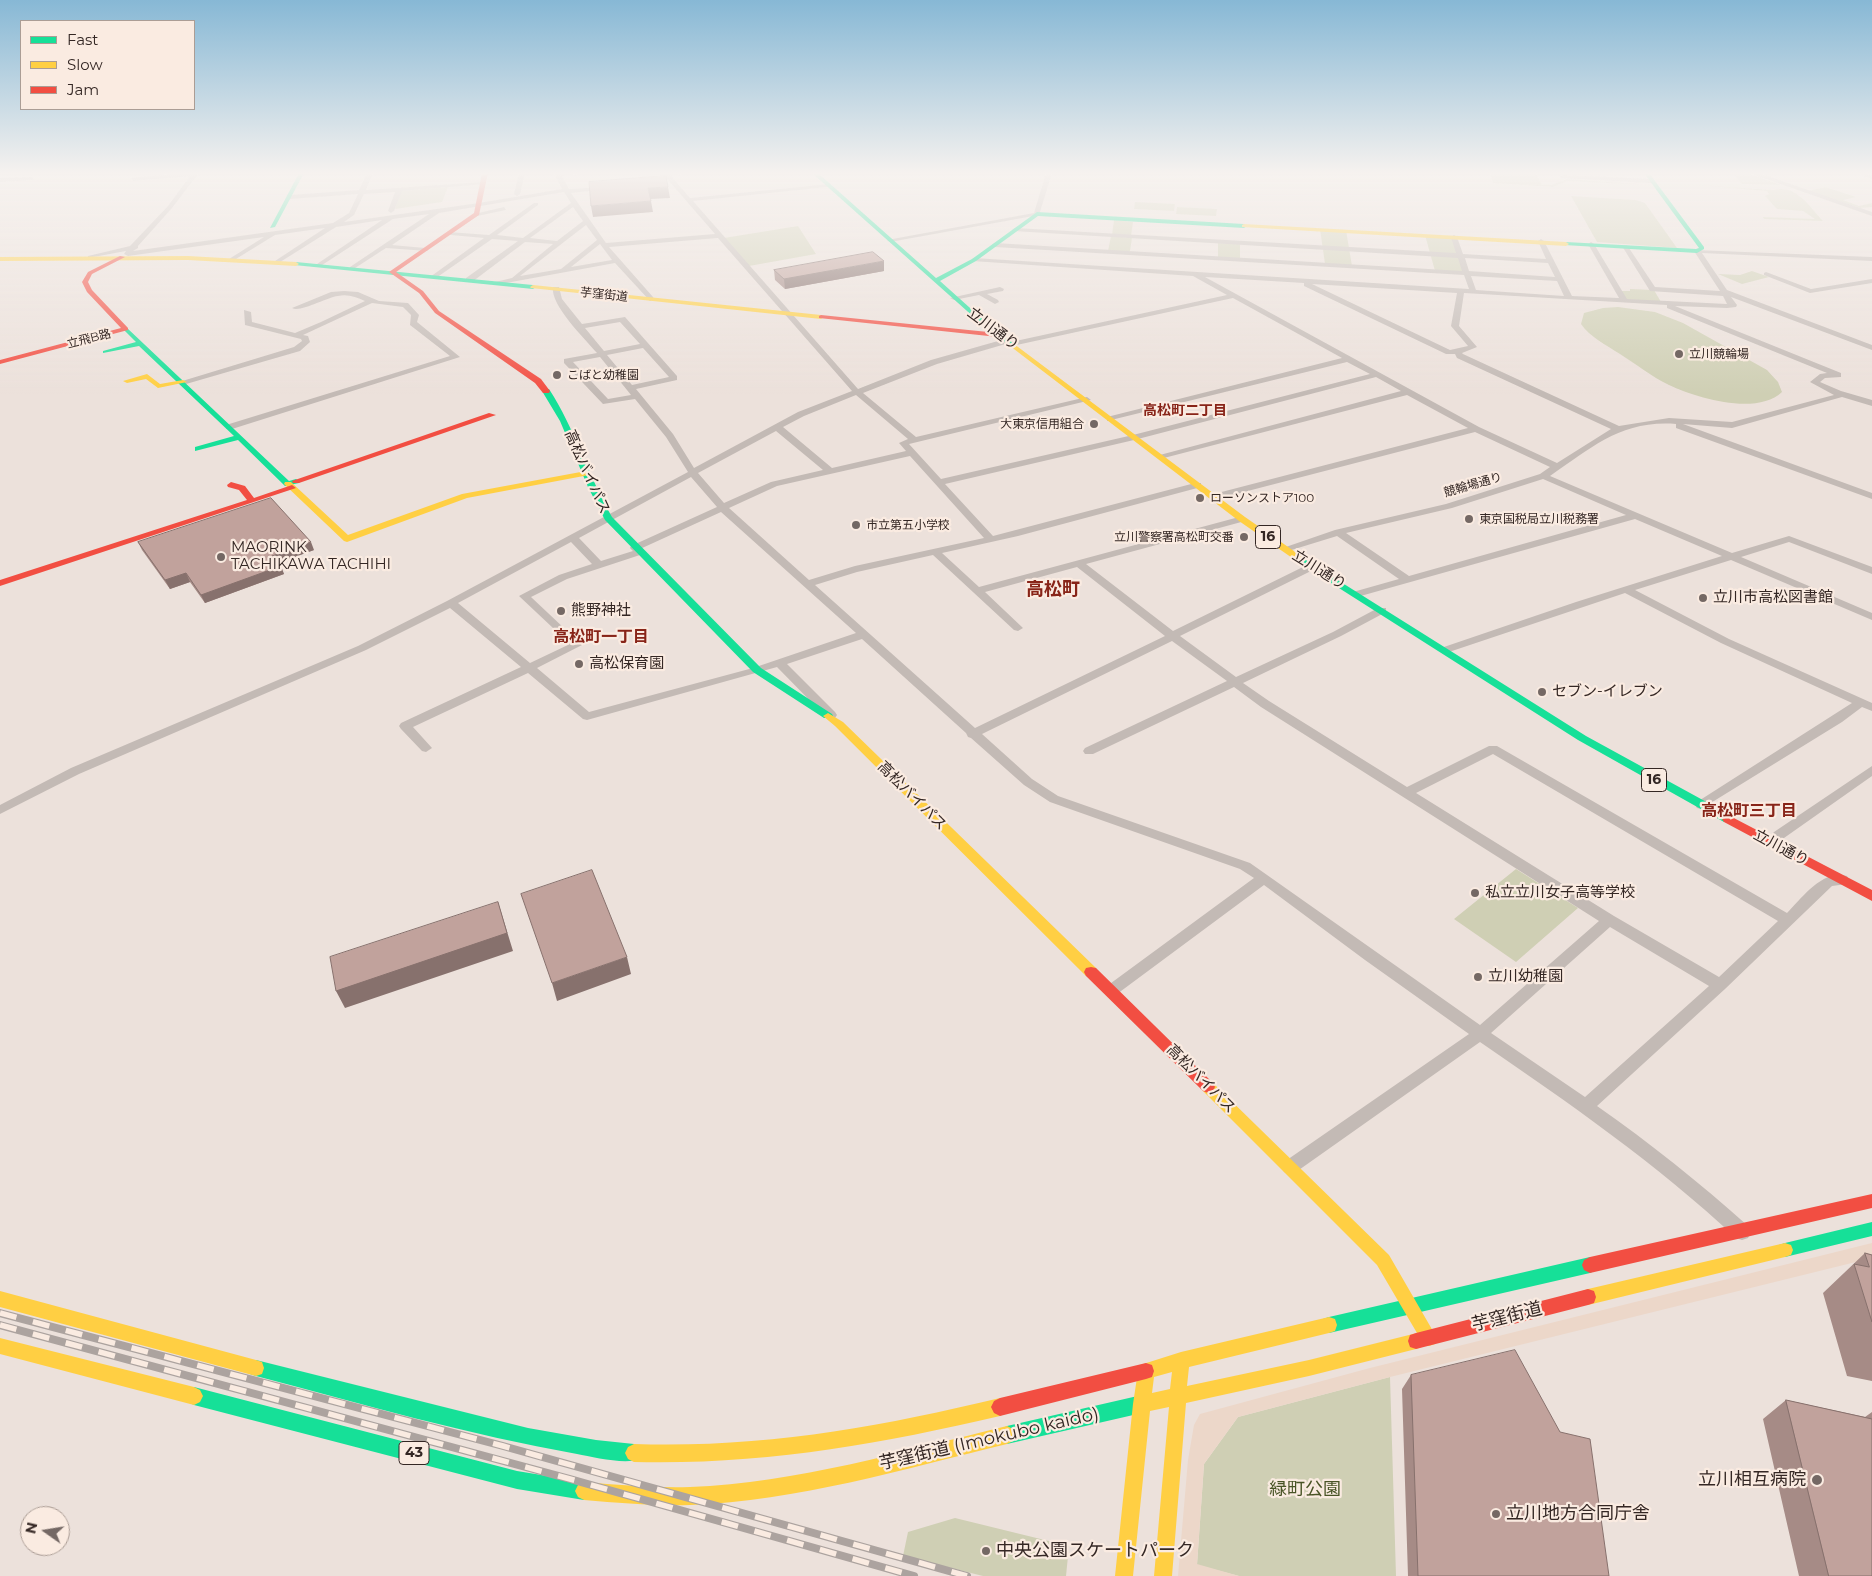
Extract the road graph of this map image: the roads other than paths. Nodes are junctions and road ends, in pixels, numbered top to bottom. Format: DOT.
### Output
graph roads {
  1 [pos="385,246"];
  2 [pos="1625,246"];
  3 [pos="136,247"];
  4 [pos="176,247"];
  5 [pos="251,247"];
  6 [pos="302,247"];
  7 [pos="345,247"];
  8 [pos="390,247"];
  9 [pos="430,247"];
  10 [pos="476,247"];
  11 [pos="515,247"];
  12 [pos="555,247"];
  13 [pos="598,247"];
  14 [pos="606,247"];
  15 [pos="727,247"];
  16 [pos="897,247"];
  17 [pos="993,247"];
  18 [pos="1020,247"];
  19 [pos="1241,247"];
  20 [pos="1305,247"];
  21 [pos="1458,247"];
  22 [pos="1544,247"];
  23 [pos="1592,247"];
  24 [pos="1633,247"];
  25 [pos="1701,247"];
  26 [pos="1349,249"];
  27 [pos="425,250"];
  28 [pos="1697,251"];
  29 [pos="125,255"];
  30 [pos="1461,255"];
  31 [pos="90,257"];
  32 [pos="0,259"];
  33 [pos="231,260"];
  34 [pos="974,260"];
  35 [pos="1242,260"];
  36 [pos="1868,260"];
  37 [pos="617,261"];
  38 [pos="1551,261"];
  39 [pos="278,262"];
  40 [pos="319,265"];
  41 [pos="1352,266"];
  42 [pos="352,268"];
  43 [pos="563,270"];
  44 [pos="392,272"];
  45 [pos="1467,273"];
  46 [pos="1194,274"];
  47 [pos="1766,274"];
  48 [pos="434,277"];
  49 [pos="1243,277"];
  50 [pos="513,279"];
  51 [pos="1560,279"];
  52 [pos="469,280"];
  53 [pos="1300,280"];
  54 [pos="936,281"];
  55 [pos="1872,281"];
  56 [pos="495,283"];
  57 [pos="1359,284"];
  58 [pos="556,289"];
  59 [pos="1000,289"];
  60 [pos="1461,291"];
  61 [pos="1473,292"];
  62 [pos="981,293"];
  63 [pos="1726,293"];
  64 [pos="1232,296"];
  65 [pos="954,298"];
  66 [pos="1569,298"];
  67 [pos="650,299"];
  68 [pos="370,301"];
  69 [pos="994,302"];
  70 [pos="1625,302"];
  71 [pos="1661,302"];
  72 [pos="296,308"];
  73 [pos="247,312"];
  74 [pos="788,314"];
  75 [pos="580,327"];
  76 [pos="126,329"];
  77 [pos="296,335"];
  78 [pos="1006,340"];
  79 [pos="141,343"];
  80 [pos="645,345"];
  81 [pos="1872,348"];
  82 [pos="103,349"];
  83 [pos="1457,352"];
  84 [pos="602,354"];
  85 [pos="1348,359"];
  86 [pos="0,362"];
  87 [pos="1376,375"];
  88 [pos="127,381"];
  89 [pos="183,382"];
  90 [pos="630,388"];
  91 [pos="857,392"];
  92 [pos="1408,392"];
  93 [pos="1838,393"];
  94 [pos="637,396"];
  95 [pos="1086,400"];
  96 [pos="1872,403"];
  97 [pos="492,415"];
  98 [pos="1110,419"];
  99 [pos="1669,421"];
  100 [pos="229,427"];
  101 [pos="777,427"];
  102 [pos="1617,428"];
  103 [pos="1476,429"];
  104 [pos="240,437"];
  105 [pos="1134,437"];
  106 [pos="914,440"];
  107 [pos="198,449"];
  108 [pos="910,453"];
  109 [pos="1160,456"];
  110 [pos="1558,467"];
  111 [pos="829,470"];
  112 [pos="586,473"];
  113 [pos="693,473"];
  114 [pos="1543,476"];
  115 [pos="938,483"];
  116 [pos="231,485"];
  117 [pos="1198,485"];
  118 [pos="290,486"];
  119 [pos="1872,496"];
  120 [pos="1213,497"];
  121 [pos="252,501"];
  122 [pos="724,508"];
  123 [pos="1634,516"];
  124 [pos="608,518"];
  125 [pos="1242,519"];
  126 [pos="1338,532"];
  127 [pos="572,537"];
  128 [pos="990,539"];
  129 [pos="1285,548"];
  130 [pos="637,550"];
  131 [pos="934,551"];
  132 [pos="1732,557"];
  133 [pos="1079,564"];
  134 [pos="599,565"];
  135 [pos="1311,566"];
  136 [pos="1872,571"];
  137 [pos="1408,580"];
  138 [pos="0,584"];
  139 [pos="807,584"];
  140 [pos="1627,590"];
  141 [pos="977,591"];
  142 [pos="1357,594"];
  143 [pos="451,603"];
  144 [pos="1382,610"];
  145 [pos="1872,617"];
  146 [pos="1018,628"];
  147 [pos="862,635"];
  148 [pos="1171,635"];
  149 [pos="1445,650"];
  150 [pos="779,662"];
  151 [pos="528,666"];
  152 [pos="756,670"];
  153 [pos="1235,681"];
  154 [pos="1866,705"];
  155 [pos="840,724"];
  156 [pos="972,734"];
  157 [pos="426,748"];
  158 [pos="1089,751"];
  159 [pos="1872,770"];
  160 [pos="1406,793"];
  161 [pos="1701,805"];
  162 [pos="0,810"];
  163 [pos="1772,843"];
  164 [pos="1264,878"];
  165 [pos="1842,880"];
  166 [pos="1872,896"];
  167 [pos="1609,920"];
  168 [pos="1788,920"];
  169 [pos="1720,985"];
  170 [pos="1112,990"];
  171 [pos="1480,1034"];
  172 [pos="1586,1106"];
  173 [pos="1290,1167"];
  174 [pos="1872,1201"];
  175 [pos="1872,1228"];
  176 [pos="1742,1232"];
  177 [pos="0,1299"];
  178 [pos="1411,1306"];
  179 [pos="1429,1338"];
  180 [pos="0,1346"];
  181 [pos="1181,1360"];
  182 [pos="1146,1371"];
  183 [pos="1178,1398"];
  184 [pos="1142,1404"];
  185 [pos="1124,1576"];
  186 [pos="1163,1576"];
  1 -- 42 [label="street"];
  2 -- 63 [label="street"];
  3 -- 29 [label="street"];
  3 -- 31 [label="street"];
  4 -- 29 [label="street"];
  5 -- 33 [label="street"];
  6 -- 39 [label="street"];
  7 -- 40 [label="street"];
  8 -- 27 [label="street"];
  9 -- 27 [label="main road"];
  10 -- 48 [label="street"];
  11 -- 52 [label="street"];
  12 -- 50 [label="street"];
  13 -- 43 [label="street"];
  14 -- 37 [label="street"];
  15 -- 74 [label="street"];
  16 -- 54 [label="main road, 立川通り / 16"];
  17 -- 34 [label="main road"];
  18 -- 35 [label="street"];
  19 -- 35 [label="street"];
  20 -- 26 [label="street"];
  21 -- 30 [label="street"];
  22 -- 38 [label="street"];
  23 -- 70 [label="street"];
  24 -- 28 [label="main road"];
  25 -- 28 [label="main road"];
  26 -- 30 [label="street"];
  26 -- 41 [label="street"];
  27 -- 44 [label="main road"];
  28 -- 36 [label="street"];
  28 -- 63 [label="street"];
  29 -- 31 [label="main road, 芋窪街道"];
  29 -- 33 [label="main road, 芋窪街道"];
  29 -- 76 [label="main road, 立飛B路"];
  30 -- 38 [label="street"];
  30 -- 45 [label="street"];
  31 -- 32 [label="main road, 芋窪街道"];
  33 -- 39 [label="main road, 芋窪街道"];
  34 -- 46 [label="street"];
  34 -- 54 [label="main road"];
  35 -- 41 [label="street"];
  35 -- 49 [label="street"];
  37 -- 43 [label="street"];
  37 -- 67 [label="street"];
  38 -- 51 [label="street"];
  39 -- 40 [label="main road, 芋窪街道"];
  40 -- 42 [label="main road, 芋窪街道"];
  41 -- 45 [label="street"];
  41 -- 57 [label="street"];
  42 -- 44 [label="main road, 芋窪街道"];
  43 -- 50 [label="street"];
  44 -- 48 [label="main road, 芋窪街道"];
  44 -- 112 [label="main road, 高松バイパス"];
  45 -- 51 [label="street"];
  45 -- 61 [label="street"];
  46 -- 49 [label="street"];
  46 -- 64 [label="street"];
  47 -- 55 [label="street"];
  48 -- 52 [label="main road, 芋窪街道"];
  49 -- 53 [label="street"];
  50 -- 56 [label="street"];
  51 -- 66 [label="street"];
  52 -- 56 [label="main road, 芋窪街道"];
  53 -- 57 [label="street"];
  53 -- 83 [label="street"];
  54 -- 65 [label="main road, 立川通り / 16"];
  56 -- 58 [label="main road, 芋窪街道"];
  57 -- 60 [label="street"];
  58 -- 67 [label="main road, 芋窪街道"];
  58 -- 75 [label="street"];
  59 -- 62 [label="street"];
  60 -- 61 [label="street"];
  60 -- 83 [label="street"];
  61 -- 66 [label="street"];
  62 -- 65 [label="street"];
  62 -- 69 [label="street"];
  63 -- 71 [label="street"];
  63 -- 81 [label="street"];
  64 -- 78 [label="street"];
  64 -- 85 [label="street"];
  65 -- 78 [label="main road, 立川通り / 16"];
  66 -- 70 [label="street"];
  67 -- 74 [label="main road, 芋窪街道"];
  68 -- 72 [label="street"];
  68 -- 77 [label="street"];
  68 -- 100 [label="street"];
  70 -- 71 [label="street"];
  71 -- 93 [label="street"];
  73 -- 77 [label="street"];
  74 -- 78 [label="main road, 芋窪街道"];
  74 -- 91 [label="street"];
  75 -- 80 [label="street"];
  75 -- 84 [label="street"];
  76 -- 79 [label="main road"];
  76 -- 86 [label="main road, 立飛B路"];
  77 -- 89 [label="street"];
  78 -- 91 [label="street"];
  78 -- 95 [label="main road, 立川通り / 16"];
  79 -- 82 [label="main road"];
  79 -- 89 [label="main road"];
  80 -- 84 [label="street"];
  80 -- 90 [label="street"];
  83 -- 102 [label="street"];
  84 -- 90 [label="street"];
  84 -- 94 [label="street"];
  85 -- 87 [label="street"];
  85 -- 98 [label="street"];
  87 -- 92 [label="street"];
  87 -- 105 [label="street"];
  88 -- 89 [label="main road"];
  89 -- 100 [label="main road"];
  90 -- 94 [label="street"];
  91 -- 101 [label="street"];
  91 -- 106 [label="street"];
  92 -- 103 [label="street"];
  92 -- 109 [label="street"];
  93 -- 96 [label="street"];
  93 -- 99 [label="street, 競輪場通り"];
  94 -- 113 [label="street"];
  95 -- 98 [label="main road, 立川通り / 16"];
  95 -- 106 [label="street"];
  97 -- 118 [label="main road"];
  98 -- 105 [label="main road, 立川通り / 16"];
  99 -- 102 [label="street, 競輪場通り"];
  99 -- 119 [label="street"];
  100 -- 104 [label="main road"];
  101 -- 111 [label="street"];
  101 -- 113 [label="street"];
  102 -- 110 [label="street, 競輪場通り"];
  103 -- 110 [label="street"];
  103 -- 120 [label="street"];
  104 -- 107 [label="main road"];
  104 -- 118 [label="main road"];
  105 -- 109 [label="main road, 立川通り / 16"];
  105 -- 115 [label="street"];
  106 -- 108 [label="street"];
  108 -- 111 [label="street"];
  108 -- 115 [label="street"];
  109 -- 117 [label="main road, 立川通り / 16"];
  110 -- 114 [label="street, 競輪場通り"];
  111 -- 122 [label="street"];
  112 -- 118 [label="main road"];
  112 -- 124 [label="main road, 高松バイパス"];
  113 -- 122 [label="street"];
  113 -- 124 [label="street"];
  114 -- 123 [label="street"];
  114 -- 126 [label="street, 競輪場通り"];
  115 -- 128 [label="street"];
  116 -- 121 [label="main road"];
  117 -- 120 [label="main road, 立川通り / 16"];
  117 -- 128 [label="street"];
  118 -- 121 [label="main road"];
  120 -- 125 [label="main road, 立川通り / 16"];
  121 -- 138 [label="main road"];
  122 -- 130 [label="street"];
  122 -- 139 [label="street"];
  123 -- 132 [label="street"];
  123 -- 137 [label="street"];
  124 -- 127 [label="street"];
  124 -- 130 [label="main road, 高松バイパス"];
  125 -- 129 [label="main road, 立川通り / 16"];
  125 -- 133 [label="street"];
  126 -- 129 [label="street, 競輪場通り"];
  126 -- 137 [label="street"];
  127 -- 134 [label="street"];
  127 -- 143 [label="street"];
  128 -- 131 [label="street"];
  129 -- 135 [label="main road, 立川通り / 16"];
  130 -- 134 [label="street"];
  130 -- 152 [label="main road, 高松バイパス"];
  131 -- 139 [label="street"];
  131 -- 141 [label="street"];
  132 -- 136 [label="street"];
  132 -- 140 [label="street"];
  132 -- 145 [label="street"];
  133 -- 141 [label="street"];
  133 -- 148 [label="street"];
  134 -- 151 [label="street"];
  135 -- 142 [label="main road, 立川通り / 16"];
  135 -- 148 [label="street"];
  137 -- 142 [label="street"];
  139 -- 147 [label="street"];
  140 -- 149 [label="street"];
  140 -- 154 [label="street"];
  141 -- 146 [label="street"];
  142 -- 144 [label="main road, 立川通り / 16"];
  143 -- 151 [label="street"];
  143 -- 162 [label="street"];
  144 -- 149 [label="main road, 立川通り / 16"];
  144 -- 153 [label="street"];
  147 -- 150 [label="street"];
  147 -- 156 [label="street"];
  148 -- 153 [label="street"];
  148 -- 156 [label="street"];
  149 -- 161 [label="main road, 立川通り / 16"];
  150 -- 152 [label="street"];
  150 -- 155 [label="street"];
  151 -- 152 [label="street"];
  151 -- 157 [label="street"];
  152 -- 155 [label="main road, 高松バイパス"];
  153 -- 158 [label="street"];
  153 -- 160 [label="street"];
  154 -- 161 [label="street"];
  155 -- 170 [label="main road, 高松バイパス"];
  156 -- 164 [label="street"];
  159 -- 163 [label="street"];
  160 -- 167 [label="street"];
  160 -- 168 [label="street"];
  161 -- 163 [label="main road, 立川通り / 16"];
  163 -- 165 [label="main road, 立川通り / 16"];
  164 -- 170 [label="street"];
  164 -- 171 [label="street"];
  165 -- 166 [label="main road, 立川通り / 16"];
  165 -- 168 [label="street"];
  167 -- 169 [label="street"];
  167 -- 171 [label="street"];
  168 -- 169 [label="street"];
  169 -- 172 [label="street"];
  170 -- 173 [label="main road, 高松バイパス"];
  171 -- 172 [label="street"];
  171 -- 173 [label="street"];
  172 -- 176 [label="street"];
  173 -- 178 [label="main road, 高松バイパス"];
  174 -- 176 [label="main road, 芋窪街道"];
  175 -- 179 [label="main road, 芋窪街道"];
  176 -- 178 [label="main road, 芋窪街道"];
  177 -- 182 [label="main road, 芋窪街道"];
  178 -- 179 [label="main road, 高松バイパス"];
  178 -- 181 [label="main road, 芋窪街道"];
  179 -- 183 [label="main road, 芋窪街道"];
  180 -- 184 [label="main road, 芋窪街道 (Imokubo kaido) / 43"];
  181 -- 182 [label="main road, 芋窪街道"];
  181 -- 183 [label="main road"];
  182 -- 184 [label="main road"];
  183 -- 184 [label="main road, 芋窪街道"];
  183 -- 186 [label="main road"];
  184 -- 185 [label="main road"];
}
